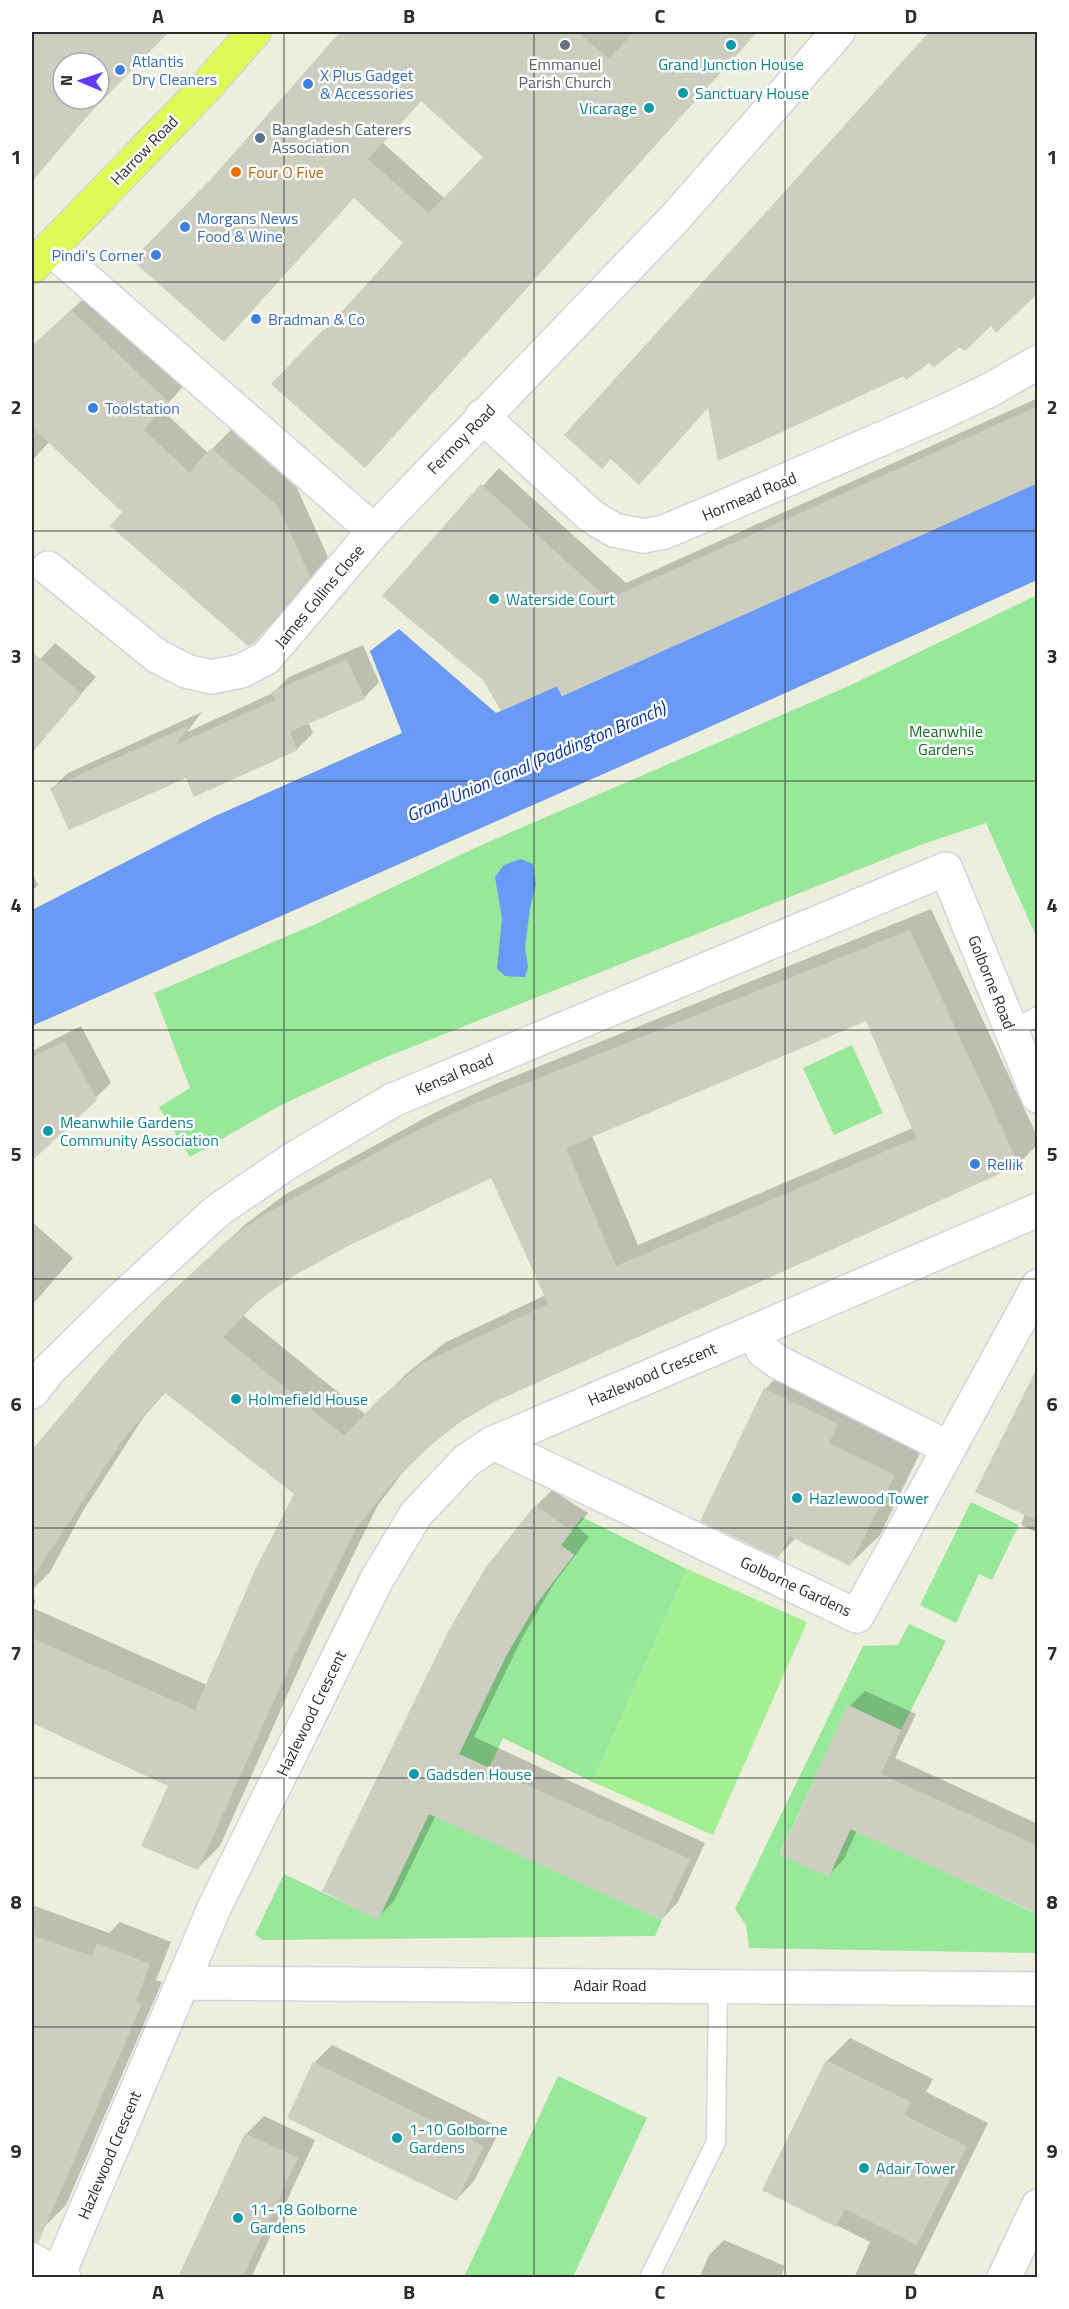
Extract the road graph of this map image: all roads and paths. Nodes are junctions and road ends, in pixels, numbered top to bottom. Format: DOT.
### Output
graph roads {
  1 [pos="254,32"];
  2 [pos="838,32"];
  3 [pos="41,258"];
  4 [pos="1038,362"];
  5 [pos="482,416"];
  6 [pos="374,531"];
  7 [pos="48,568"];
  8 [pos="946,869"];
  9 [pos="1025,1023"];
  10 [pos="1038,1096"];
  11 [pos="1036,1215"];
  12 [pos="1038,1286"];
  13 [pos="754,1331"];
  14 [pos="32,1392"];
  15 [pos="493,1443"];
  16 [pos="949,1448"];
  17 [pos="182,1983"];
  18 [pos="718,1985"];
  19 [pos="1038,1989"];
  20 [pos="1038,2206"];
  21 [pos="51,2270"];
  22 [pos="649,2277"];
  23 [pos="1004,2277"];
  1 -- 3 [label="main road, Harrow Road"];
  2 -- 5 [label="street, Fermoy Road"];
  3 -- 6 [label="street"];
  4 -- 5 [label="street, Hormead Road"];
  5 -- 6 [label="street, Fermoy Road"];
  6 -- 7 [label="street, James Collins Close"];
  8 -- 9 [label="street, Golborne Road"];
  8 -- 14 [label="street, Kensal Road"];
  9 -- 10 [label="street, Golborne Road"];
  11 -- 13 [label="street, Hazlewood Crescent"];
  12 -- 16 [label="street, Golborne Gardens"];
  13 -- 15 [label="street, Hazlewood Crescent"];
  13 -- 16 [label="street"];
  15 -- 16 [label="street, Golborne Gardens"];
  15 -- 17 [label="street, Hazlewood Crescent"];
  17 -- 18 [label="street, Adair Road"];
  17 -- 21 [label="street, Hazlewood Crescent"];
  18 -- 19 [label="street, Adair Road"];
  18 -- 22 [label="lane"];
  20 -- 23 [label="street"];
}
